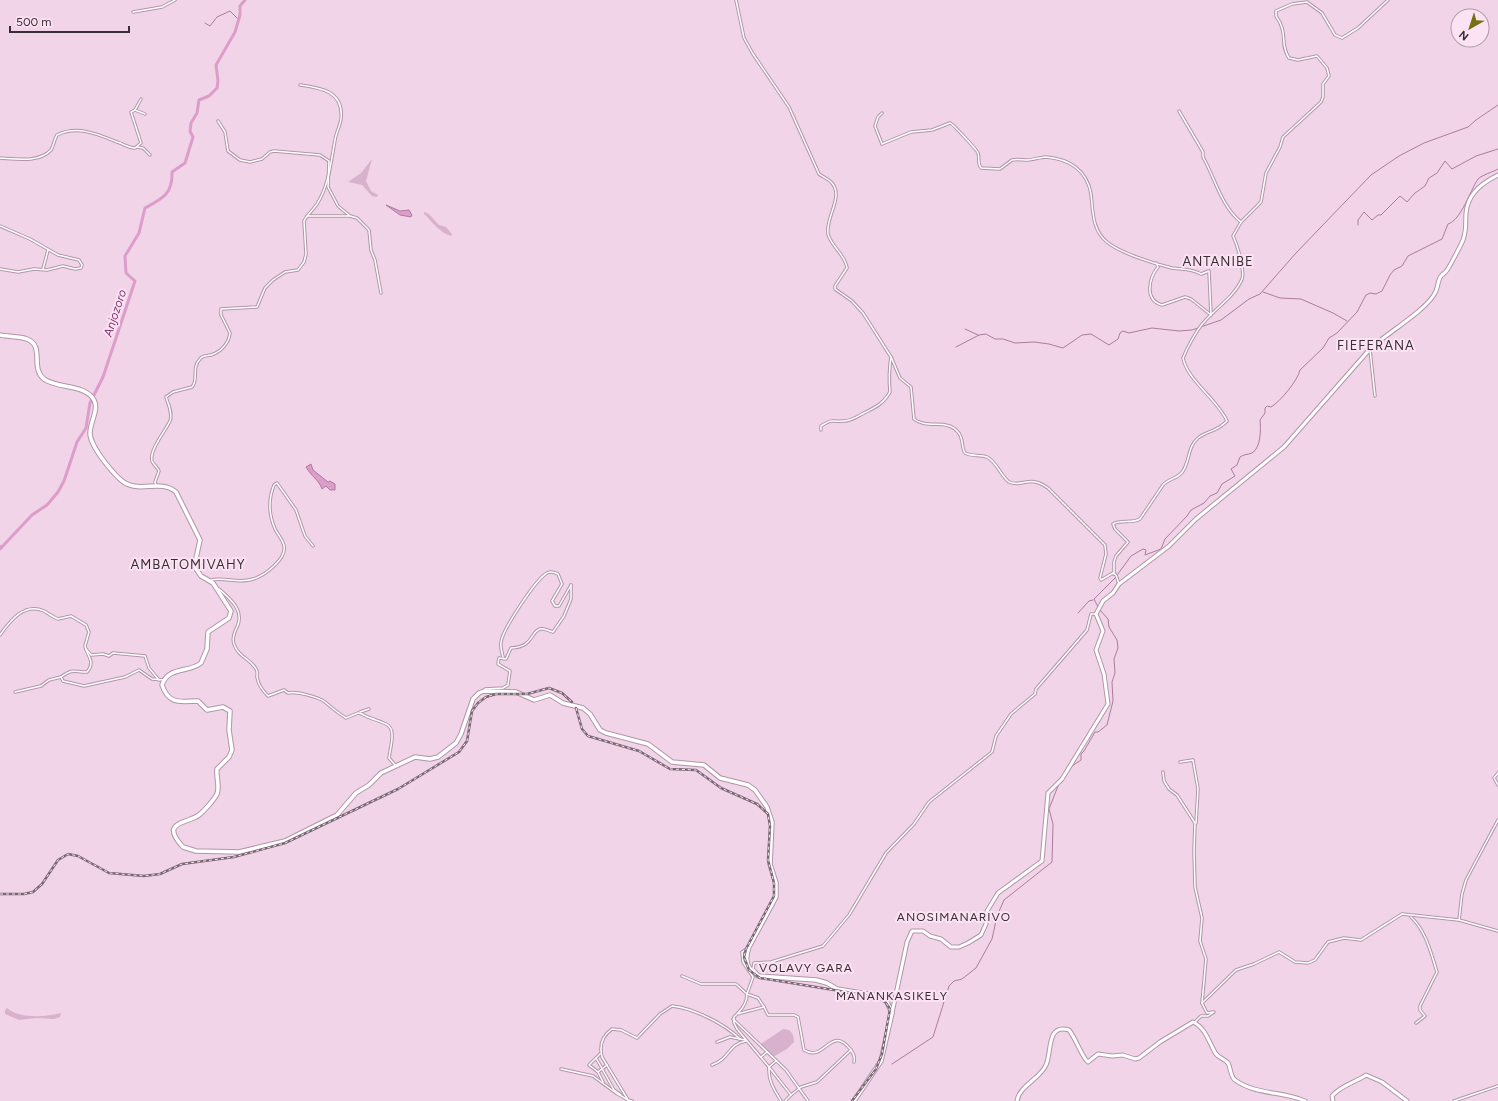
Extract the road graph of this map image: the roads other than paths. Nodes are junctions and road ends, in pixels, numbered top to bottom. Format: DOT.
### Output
graph roads {
  1 [pos="175,0"];
  2 [pos="736,0"];
  3 [pos="1388,0"];
  4 [pos="133,12"];
  5 [pos="300,85"];
  6 [pos="140,99"];
  7 [pos="135,110"];
  8 [pos="1179,111"];
  9 [pos="882,113"];
  10 [pos="145,114"];
  11 [pos="218,121"];
  12 [pos="135,148"];
  13 [pos="150,155"];
  14 [pos="0,158"];
  15 [pos="1498,175"];
  16 [pos="328,177"];
  17 [pos="350,216"];
  18 [pos="306,217"];
  19 [pos="1240,222"];
  20 [pos="0,226"];
  21 [pos="48,250"];
  22 [pos="1156,263"];
  23 [pos="0,269"];
  24 [pos="43,269"];
  25 [pos="381,293"];
  26 [pos="1211,315"];
  27 [pos="0,335"];
  28 [pos="1370,349"];
  29 [pos="891,357"];
  30 [pos="1375,396"];
  31 [pos="821,430"];
  32 [pos="156,486"];
  33 [pos="313,546"];
  34 [pos="1115,575"];
  35 [pos="209,581"];
  36 [pos="213,584"];
  37 [pos="1119,584"];
  38 [pos="1096,613"];
  39 [pos="0,635"];
  40 [pos="85,646"];
  41 [pos="503,657"];
  42 [pos="61,677"];
  43 [pos="158,680"];
  44 [pos="164,680"];
  45 [pos="484,691"];
  46 [pos="15,692"];
  47 [pos="369,709"];
  48 [pos="358,713"];
  49 [pos="1180,762"];
  50 [pos="395,765"];
  51 [pos="1163,772"];
  52 [pos="1498,772"];
  53 [pos="1498,785"];
  54 [pos="1498,820"];
  55 [pos="1196,827"];
  56 [pos="1410,916"];
  57 [pos="1459,920"];
  58 [pos="1498,931"];
  59 [pos="749,947"];
  60 [pos="682,976"];
  61 [pos="758,976"];
  62 [pos="747,994"];
  63 [pos="1202,1003"];
  64 [pos="764,1006"];
  65 [pos="892,1013"];
  66 [pos="737,1014"];
  67 [pos="734,1019"];
  68 [pos="1194,1022"];
  69 [pos="1416,1022"];
  70 [pos="740,1039"];
  71 [pos="746,1041"];
  72 [pos="717,1042"];
  73 [pos="851,1050"];
  74 [pos="767,1051"];
  75 [pos="601,1054"];
  76 [pos="761,1057"];
  77 [pos="596,1058"];
  78 [pos="776,1060"];
  79 [pos="854,1062"];
  80 [pos="608,1065"];
  81 [pos="712,1065"];
  82 [pos="769,1067"];
  83 [pos="603,1068"];
  84 [pos="561,1069"];
  85 [pos="598,1072"];
  86 [pos="614,1077"];
  87 [pos="610,1082"];
  88 [pos="604,1084"];
  89 [pos="1498,1086"];
  90 [pos="799,1088"];
  91 [pos="791,1095"];
  92 [pos="623,1097"];
  93 [pos="629,1100"];
  94 [pos="632,1101"];
  95 [pos="781,1101"];
  96 [pos="785,1101"];
  97 [pos="808,1101"];
  98 [pos="854,1101"];
  99 [pos="1017,1101"];
  100 [pos="1305,1101"];
  101 [pos="1333,1101"];
  102 [pos="1407,1101"];
  103 [pos="1454,1101"];
  1 -- 4 [label="street"];
  2 -- 29 [label="street"];
  3 -- 19 [label="street"];
  5 -- 16 [label="street"];
  6 -- 7 [label="street"];
  7 -- 10 [label="street"];
  7 -- 12 [label="street"];
  8 -- 19 [label="street"];
  9 -- 22 [label="street"];
  11 -- 16 [label="street"];
  12 -- 13 [label="street"];
  12 -- 14 [label="street"];
  15 -- 28 [label="street"];
  16 -- 17 [label="street"];
  16 -- 18 [label="street"];
  17 -- 18 [label="street"];
  17 -- 25 [label="street"];
  18 -- 32 [label="street"];
  19 -- 26 [label="street"];
  20 -- 21 [label="street"];
  21 -- 24 [label="street"];
  21 -- 24 [label="street"];
  22 -- 26 [label="street"];
  22 -- 26 [label="street"];
  23 -- 24 [label="street"];
  26 -- 34 [label="street"];
  27 -- 32 [label="main road"];
  28 -- 30 [label="street"];
  28 -- 37 [label="street"];
  29 -- 31 [label="street"];
  29 -- 34 [label="street"];
  32 -- 35 [label="main road"];
  33 -- 35 [label="street"];
  34 -- 37 [label="street"];
  35 -- 36 [label="main road"];
  36 -- 44 [label="main road"];
  36 -- 48 [label="street"];
  37 -- 38 [label="street"];
  38 -- 61 [label="street"];
  38 -- 65 [label="street"];
  39 -- 40 [label="street"];
  40 -- 42 [label="street"];
  40 -- 43 [label="street"];
  41 -- 41 [label="street"];
  41 -- 45 [label="street"];
  42 -- 43 [label="street"];
  42 -- 46 [label="street"];
  43 -- 44 [label="street"];
  44 -- 50 [label="main road"];
  45 -- 50 [label="main road"];
  45 -- 59 [label="main road"];
  47 -- 48 [label="street"];
  48 -- 50 [label="street"];
  49 -- 55 [label="street"];
  51 -- 55 [label="street"];
  52 -- 53 [label="street"];
  54 -- 57 [label="street"];
  55 -- 63 [label="street"];
  56 -- 57 [label="street"];
  56 -- 63 [label="street"];
  56 -- 69 [label="street"];
  57 -- 58 [label="street"];
  59 -- 61 [label="main road"];
  59 -- 62 [label="street"];
  60 -- 62 [label="street"];
  61 -- 65 [label="main road"];
  62 -- 64 [label="street"];
  62 -- 66 [label="street"];
  63 -- 68 [label="street"];
  64 -- 66 [label="street"];
  64 -- 73 [label="street"];
  65 -- 98 [label="main road"];
  66 -- 67 [label="street"];
  67 -- 71 [label="street"];
  67 -- 74 [label="street"];
  68 -- 99 [label="street"];
  68 -- 100 [label="street"];
  70 -- 71 [label="street"];
  70 -- 72 [label="street"];
  70 -- 75 [label="street"];
  71 -- 76 [label="street"];
  71 -- 81 [label="street"];
  73 -- 79 [label="street"];
  73 -- 90 [label="street"];
  74 -- 76 [label="street"];
  74 -- 78 [label="street"];
  75 -- 77 [label="street"];
  75 -- 80 [label="street"];
  76 -- 82 [label="street"];
  77 -- 83 [label="street"];
  77 -- 85 [label="street"];
  78 -- 82 [label="street"];
  78 -- 90 [label="street"];
  80 -- 83 [label="street"];
  80 -- 86 [label="street"];
  82 -- 91 [label="street"];
  82 -- 95 [label="street"];
  83 -- 85 [label="street"];
  83 -- 87 [label="street"];
  84 -- 88 [label="street"];
  85 -- 88 [label="street"];
  86 -- 87 [label="street"];
  86 -- 93 [label="street"];
  87 -- 92 [label="street"];
  88 -- 92 [label="street"];
  89 -- 103 [label="street"];
  90 -- 91 [label="street"];
  90 -- 97 [label="street"];
  91 -- 96 [label="street"];
  92 -- 93 [label="street"];
  93 -- 94 [label="street"];
  101 -- 102 [label="street"];
}
